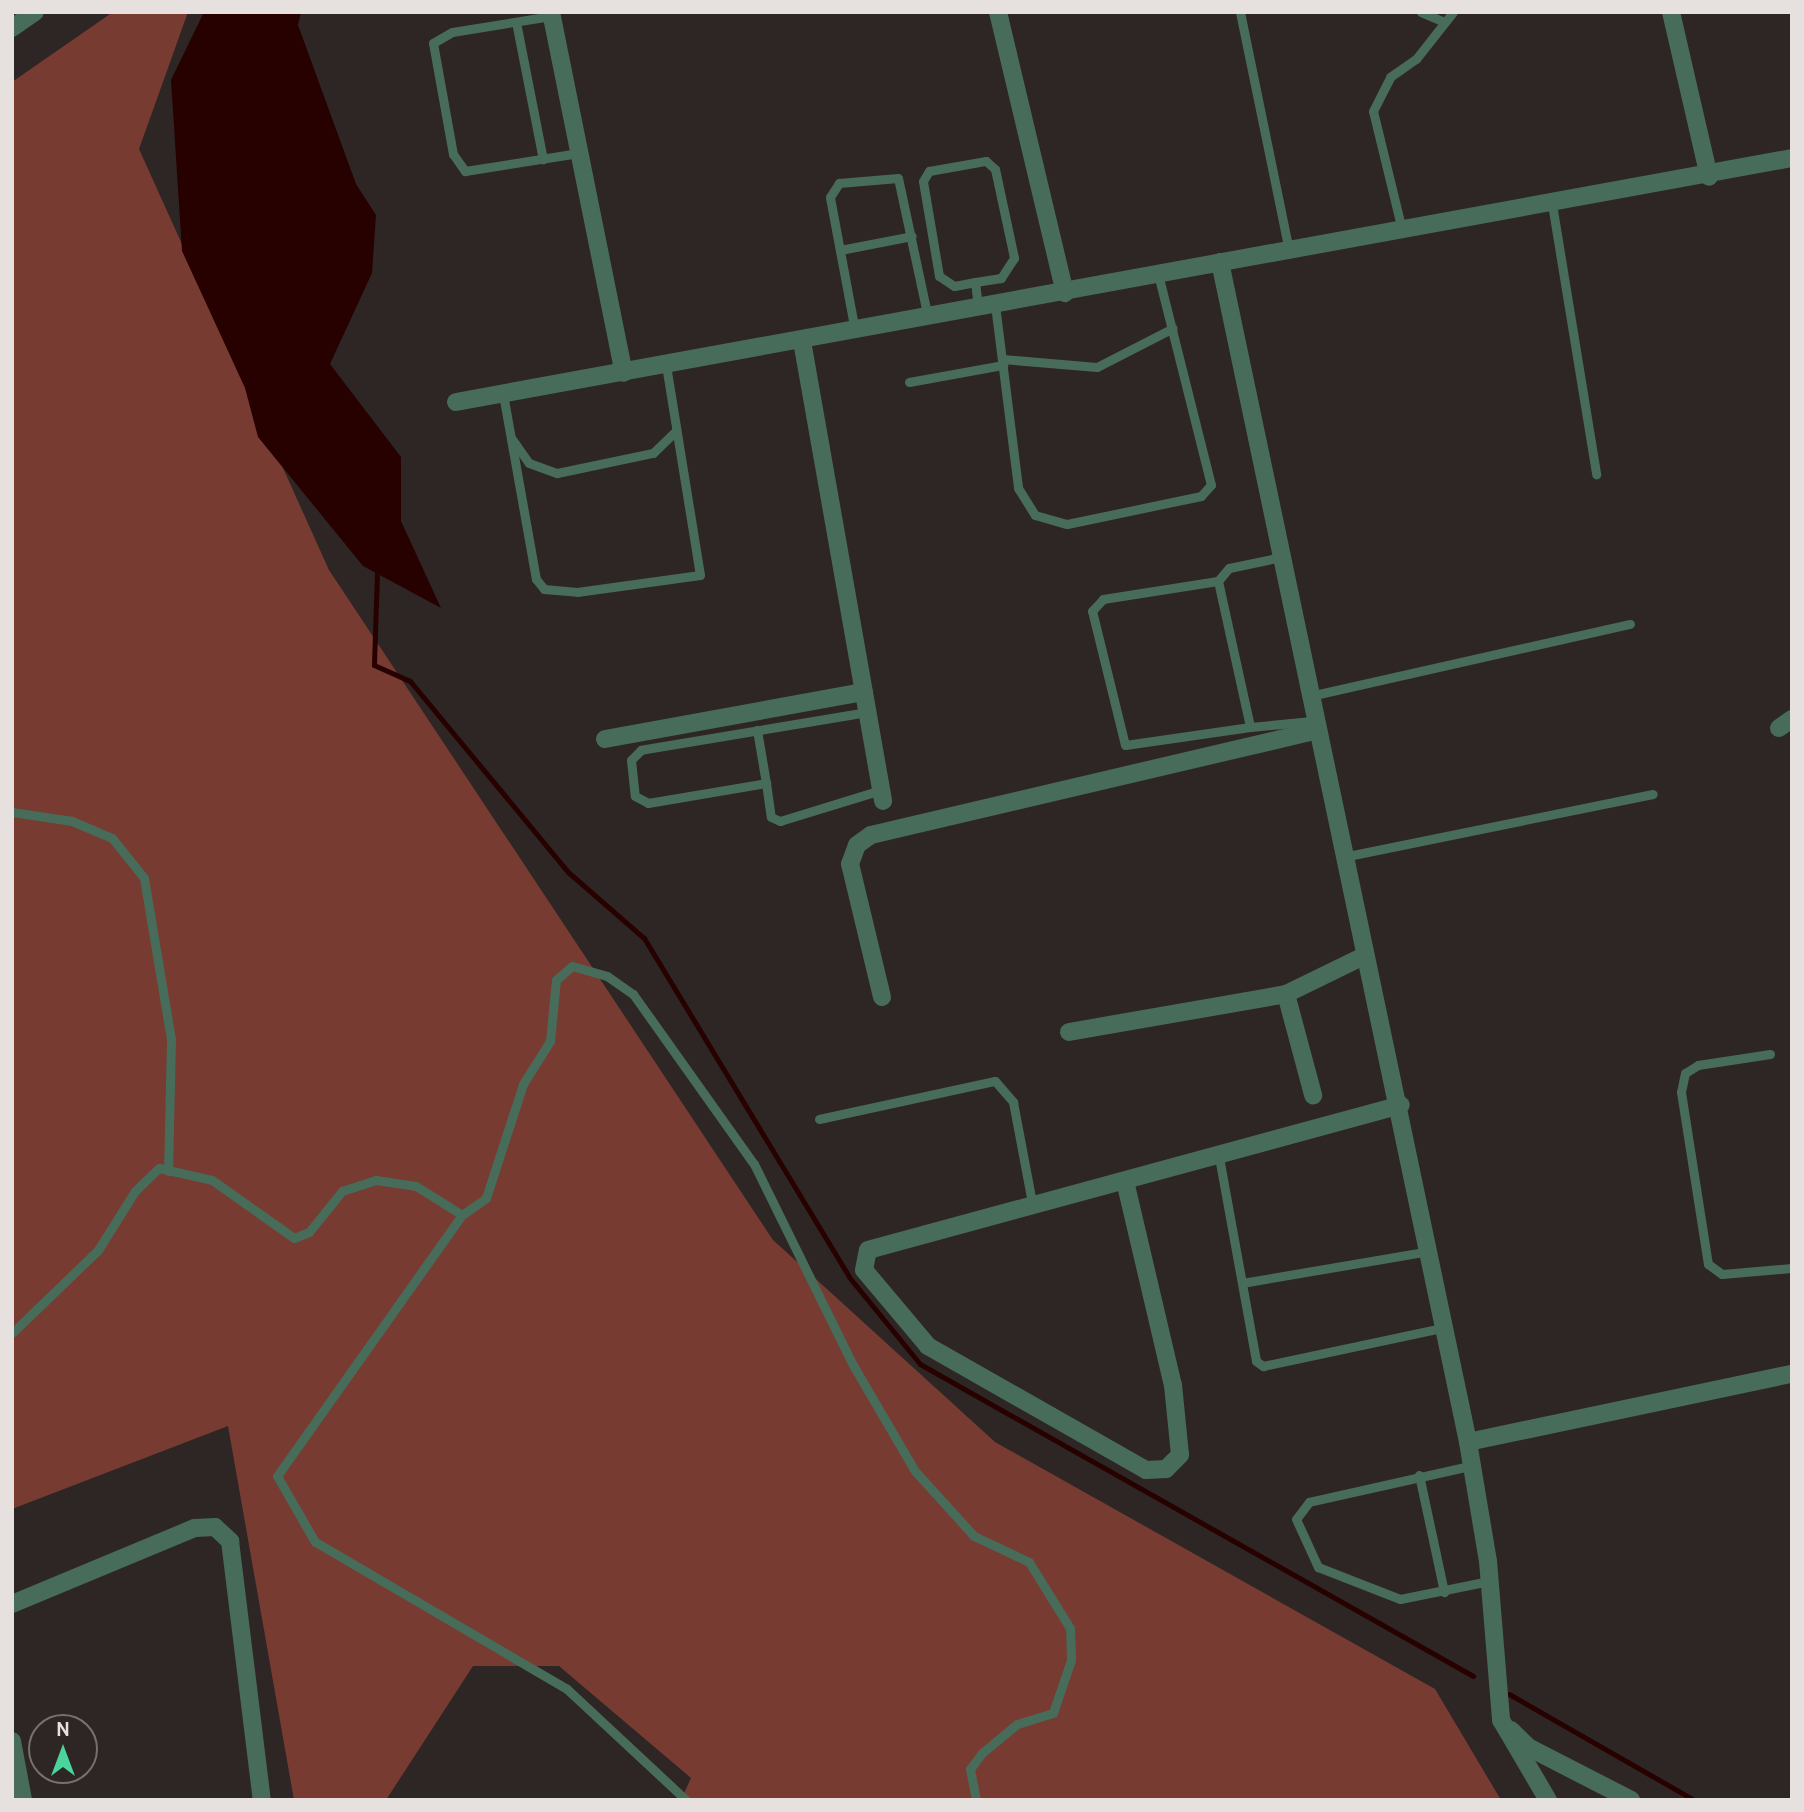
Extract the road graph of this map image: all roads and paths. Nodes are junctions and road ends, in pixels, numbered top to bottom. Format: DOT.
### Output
graph roads {
  1 [pos="35,12"];
  2 [pos="998,12"];
  3 [pos="1240,12"];
  4 [pos="1421,12"];
  5 [pos="1452,12"];
  6 [pos="1671,12"];
  7 [pos="551,14"];
  8 [pos="516,22"];
  9 [pos="1444,22"];
  10 [pos="12,28"];
  11 [pos="579,153"];
  12 [pos="1792,158"];
  13 [pos="543,159"];
  14 [pos="1709,177"];
  15 [pos="1552,204"];
  16 [pos="1402,230"];
  17 [pos="912,236"];
  18 [pos="840,250"];
  19 [pos="1289,251"];
  20 [pos="1220,262"];
  21 [pos="1158,274"];
  22 [pos="975,282"];
  23 [pos="1065,293"];
  24 [pos="986,307"];
  25 [pos="928,318"];
  26 [pos="1172,328"];
  27 [pos="855,331"];
  28 [pos="802,341"];
  29 [pos="1002,362"];
  30 [pos="666,366"];
  31 [pos="624,373"];
  32 [pos="909,382"];
  33 [pos="503,394"];
  34 [pos="456,402"];
  35 [pos="676,430"];
  36 [pos="510,438"];
  37 [pos="1596,474"];
  38 [pos="1280,556"];
  39 [pos="1218,581"];
  40 [pos="1630,624"];
  41 [pos="864,692"];
  42 [pos="1308,697"];
  43 [pos="867,712"];
  44 [pos="1313,726"];
  45 [pos="1250,727"];
  46 [pos="757,730"];
  47 [pos="605,739"];
  48 [pos="765,783"];
  49 [pos="1653,794"];
  50 [pos="882,796"];
  51 [pos="12,812"];
  52 [pos="1341,858"];
  53 [pos="1362,957"];
  54 [pos="1286,994"];
  55 [pos="882,997"];
  56 [pos="1069,1032"];
  57 [pos="1770,1054"];
  58 [pos="1313,1095"];
  59 [pos="1401,1105"];
  60 [pos="819,1119"];
  61 [pos="1219,1157"];
  62 [pos="168,1171"];
  63 [pos="1125,1181"];
  64 [pos="1034,1209"];
  65 [pos="462,1215"];
  66 [pos="1432,1251"];
  67 [pos="1792,1268"];
  68 [pos="1242,1283"];
  69 [pos="1448,1327"];
  70 [pos="12,1333"];
  71 [pos="1792,1374"];
  72 [pos="1468,1442"];
  73 [pos="1474,1465"];
  74 [pos="1419,1475"];
  75 [pos="1489,1581"];
  76 [pos="1444,1592"];
  77 [pos="12,1604"];
  78 [pos="1501,1720"];
  79 [pos="12,1741"];
  80 [pos="23,1800"];
  81 [pos="262,1800"];
  82 [pos="686,1800"];
  83 [pos="976,1800"];
  84 [pos="1548,1800"];
  85 [pos="1631,1800"];
  1 -- 10 [label="street"];
  2 -- 23 [label="street"];
  3 -- 19 [label="lane"];
  4 -- 9 [label="lane"];
  5 -- 9 [label="lane"];
  6 -- 14 [label="street"];
  7 -- 8 [label="lane"];
  7 -- 11 [label="street"];
  8 -- 13 [label="lane"];
  8 -- 13 [label="lane"];
  9 -- 16 [label="lane"];
  11 -- 13 [label="lane"];
  11 -- 31 [label="street"];
  12 -- 14 [label="street"];
  14 -- 15 [label="street"];
  15 -- 16 [label="street"];
  15 -- 37 [label="lane"];
  16 -- 19 [label="street"];
  17 -- 18 [label="lane"];
  17 -- 18 [label="lane"];
  17 -- 25 [label="lane"];
  18 -- 27 [label="lane"];
  19 -- 20 [label="street"];
  20 -- 21 [label="street"];
  20 -- 38 [label="street"];
  21 -- 23 [label="street"];
  21 -- 26 [label="lane"];
  22 -- 22 [label="lane"];
  22 -- 24 [label="lane"];
  23 -- 24 [label="street"];
  24 -- 25 [label="street"];
  24 -- 29 [label="lane"];
  25 -- 27 [label="street"];
  26 -- 29 [label="lane"];
  26 -- 29 [label="lane"];
  27 -- 28 [label="street"];
  28 -- 30 [label="street"];
  28 -- 41 [label="street"];
  29 -- 32 [label="lane"];
  30 -- 31 [label="street"];
  30 -- 35 [label="lane"];
  31 -- 33 [label="street"];
  33 -- 34 [label="street"];
  33 -- 36 [label="lane"];
  35 -- 36 [label="lane"];
  35 -- 36 [label="lane"];
  38 -- 39 [label="lane"];
  38 -- 42 [label="street"];
  39 -- 45 [label="lane"];
  39 -- 45 [label="lane"];
  40 -- 42 [label="lane"];
  41 -- 43 [label="street"];
  41 -- 47 [label="street"];
  42 -- 44 [label="street"];
  43 -- 46 [label="lane"];
  43 -- 50 [label="street"];
  44 -- 45 [label="lane"];
  44 -- 52 [label="street"];
  44 -- 55 [label="street"];
  46 -- 48 [label="lane"];
  46 -- 48 [label="lane"];
  48 -- 50 [label="lane"];
  49 -- 52 [label="lane"];
  51 -- 62 [label="lane"];
  52 -- 53 [label="street"];
  53 -- 54 [label="street"];
  53 -- 59 [label="street"];
  54 -- 56 [label="street"];
  54 -- 58 [label="street"];
  57 -- 67 [label="lane"];
  59 -- 61 [label="street"];
  59 -- 66 [label="street"];
  60 -- 64 [label="lane"];
  61 -- 63 [label="street"];
  61 -- 68 [label="lane"];
  62 -- 65 [label="lane"];
  62 -- 70 [label="lane"];
  63 -- 64 [label="street"];
  63 -- 64 [label="street"];
  65 -- 82 [label="lane"];
  65 -- 83 [label="lane"];
  66 -- 68 [label="lane"];
  66 -- 69 [label="street"];
  68 -- 69 [label="lane"];
  69 -- 72 [label="street"];
  71 -- 72 [label="street"];
  72 -- 73 [label="street"];
  73 -- 74 [label="lane"];
  73 -- 75 [label="street"];
  74 -- 76 [label="lane"];
  74 -- 76 [label="lane"];
  75 -- 76 [label="lane"];
  75 -- 78 [label="street"];
  77 -- 81 [label="street"];
  78 -- 84 [label="street"];
  78 -- 85 [label="street"];
  79 -- 80 [label="street"];
}
